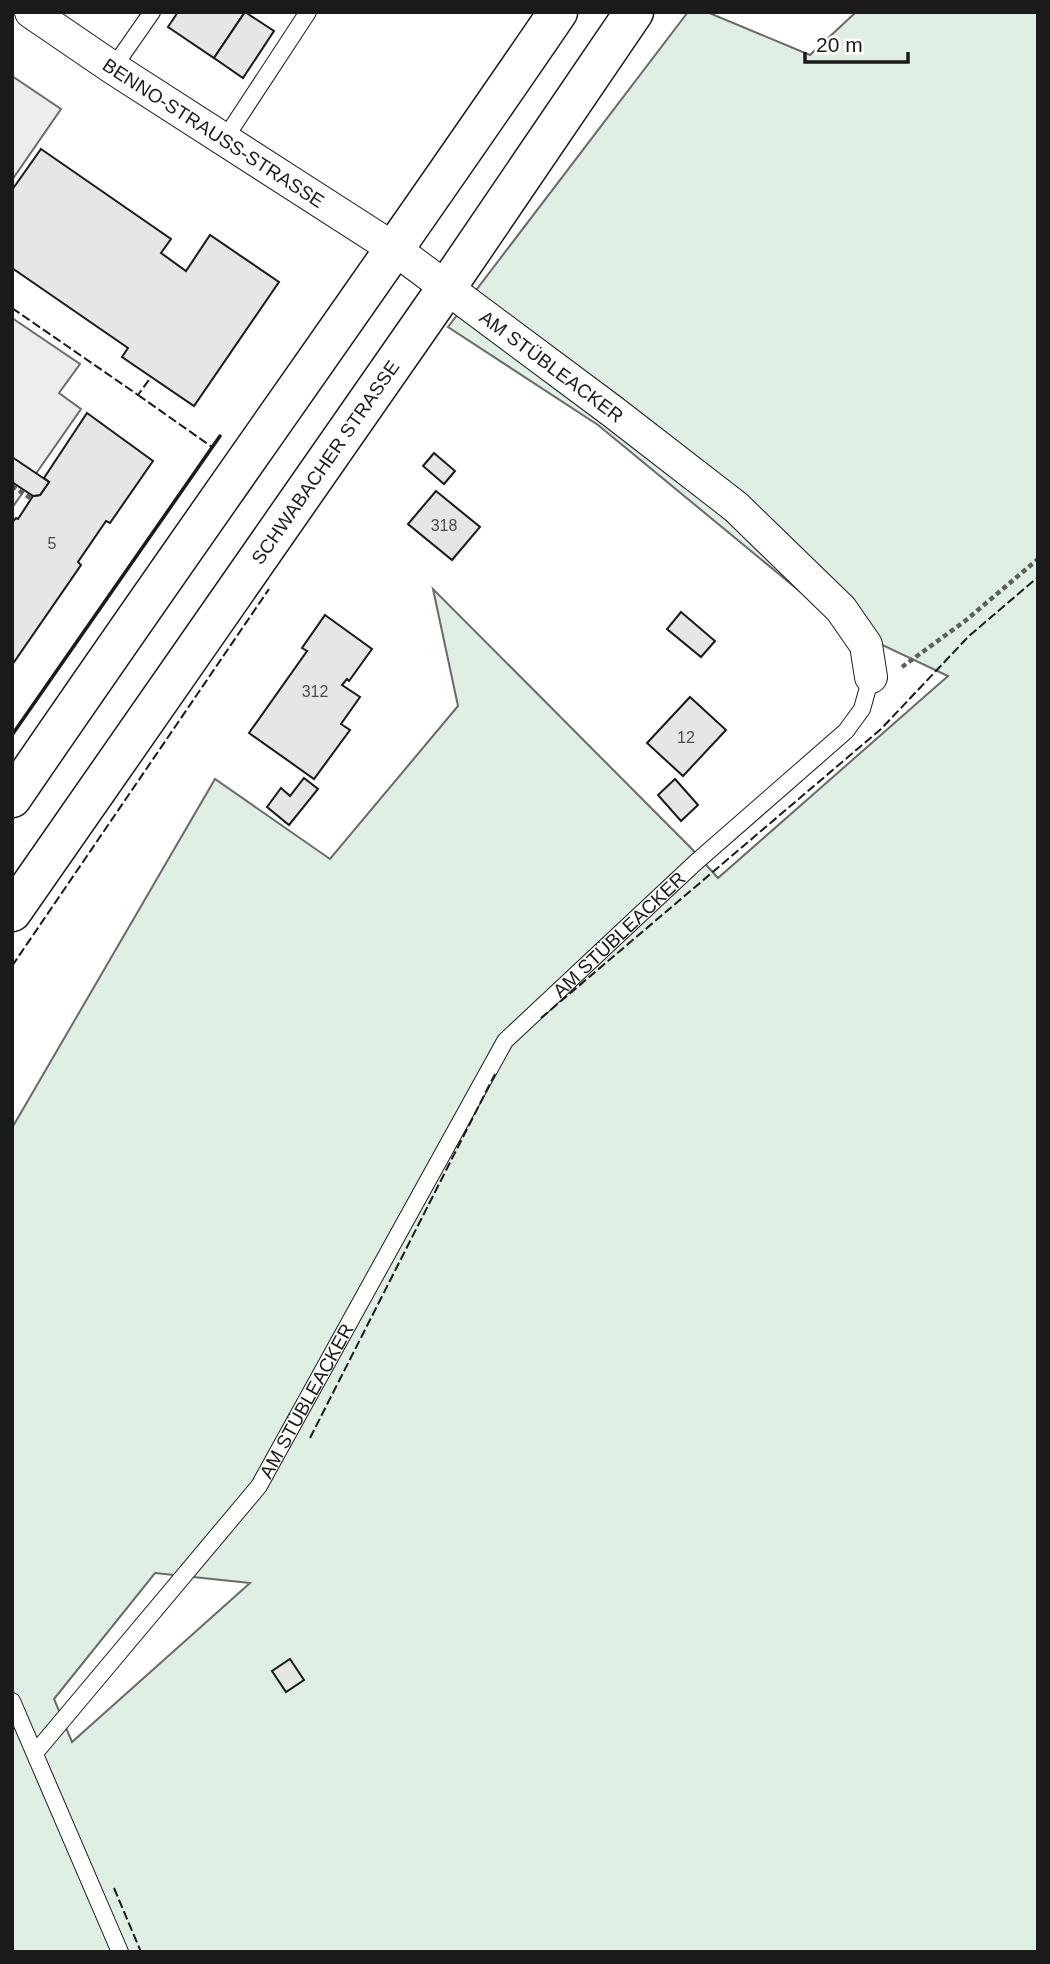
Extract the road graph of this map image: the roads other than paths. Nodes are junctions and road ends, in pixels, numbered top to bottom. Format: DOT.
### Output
graph roads {
  1 [pos="31,12"];
  2 [pos="152,12"];
  3 [pos="308,12"];
  4 [pos="558,12"];
  5 [pos="635,12"];
  6 [pos="113,68"];
  7 [pos="224,139"];
  8 [pos="396,250"];
  9 [pos="447,287"];
  10 [pos="872,677"];
  11 [pos="12,798"];
  12 [pos="12,912"];
  13 [pos="12,1700"];
  14 [pos="35,1753"];
  15 [pos="120,1952"];
  1 -- 6 [label="street, BENNO-STRAUSS-STRASSE"];
  2 -- 6 [label="lane"];
  3 -- 7 [label="lane"];
  4 -- 8 [label="main road"];
  5 -- 9 [label="main road, SCHWABACHER STRASSE"];
  6 -- 7 [label="street, BENNO-STRAUSS-STRASSE"];
  7 -- 8 [label="street, BENNO-STRAUSS-STRASSE"];
  8 -- 9 [label="street, AM STÜBLEACKER"];
  8 -- 11 [label="main road"];
  9 -- 10 [label="street, AM STÜBLEACKER"];
  9 -- 12 [label="main road, SCHWABACHER STRASSE"];
  10 -- 14 [label="lane, AM STÜBLEACKER"];
  13 -- 14 [label="lane"];
  14 -- 15 [label="lane"];
}
